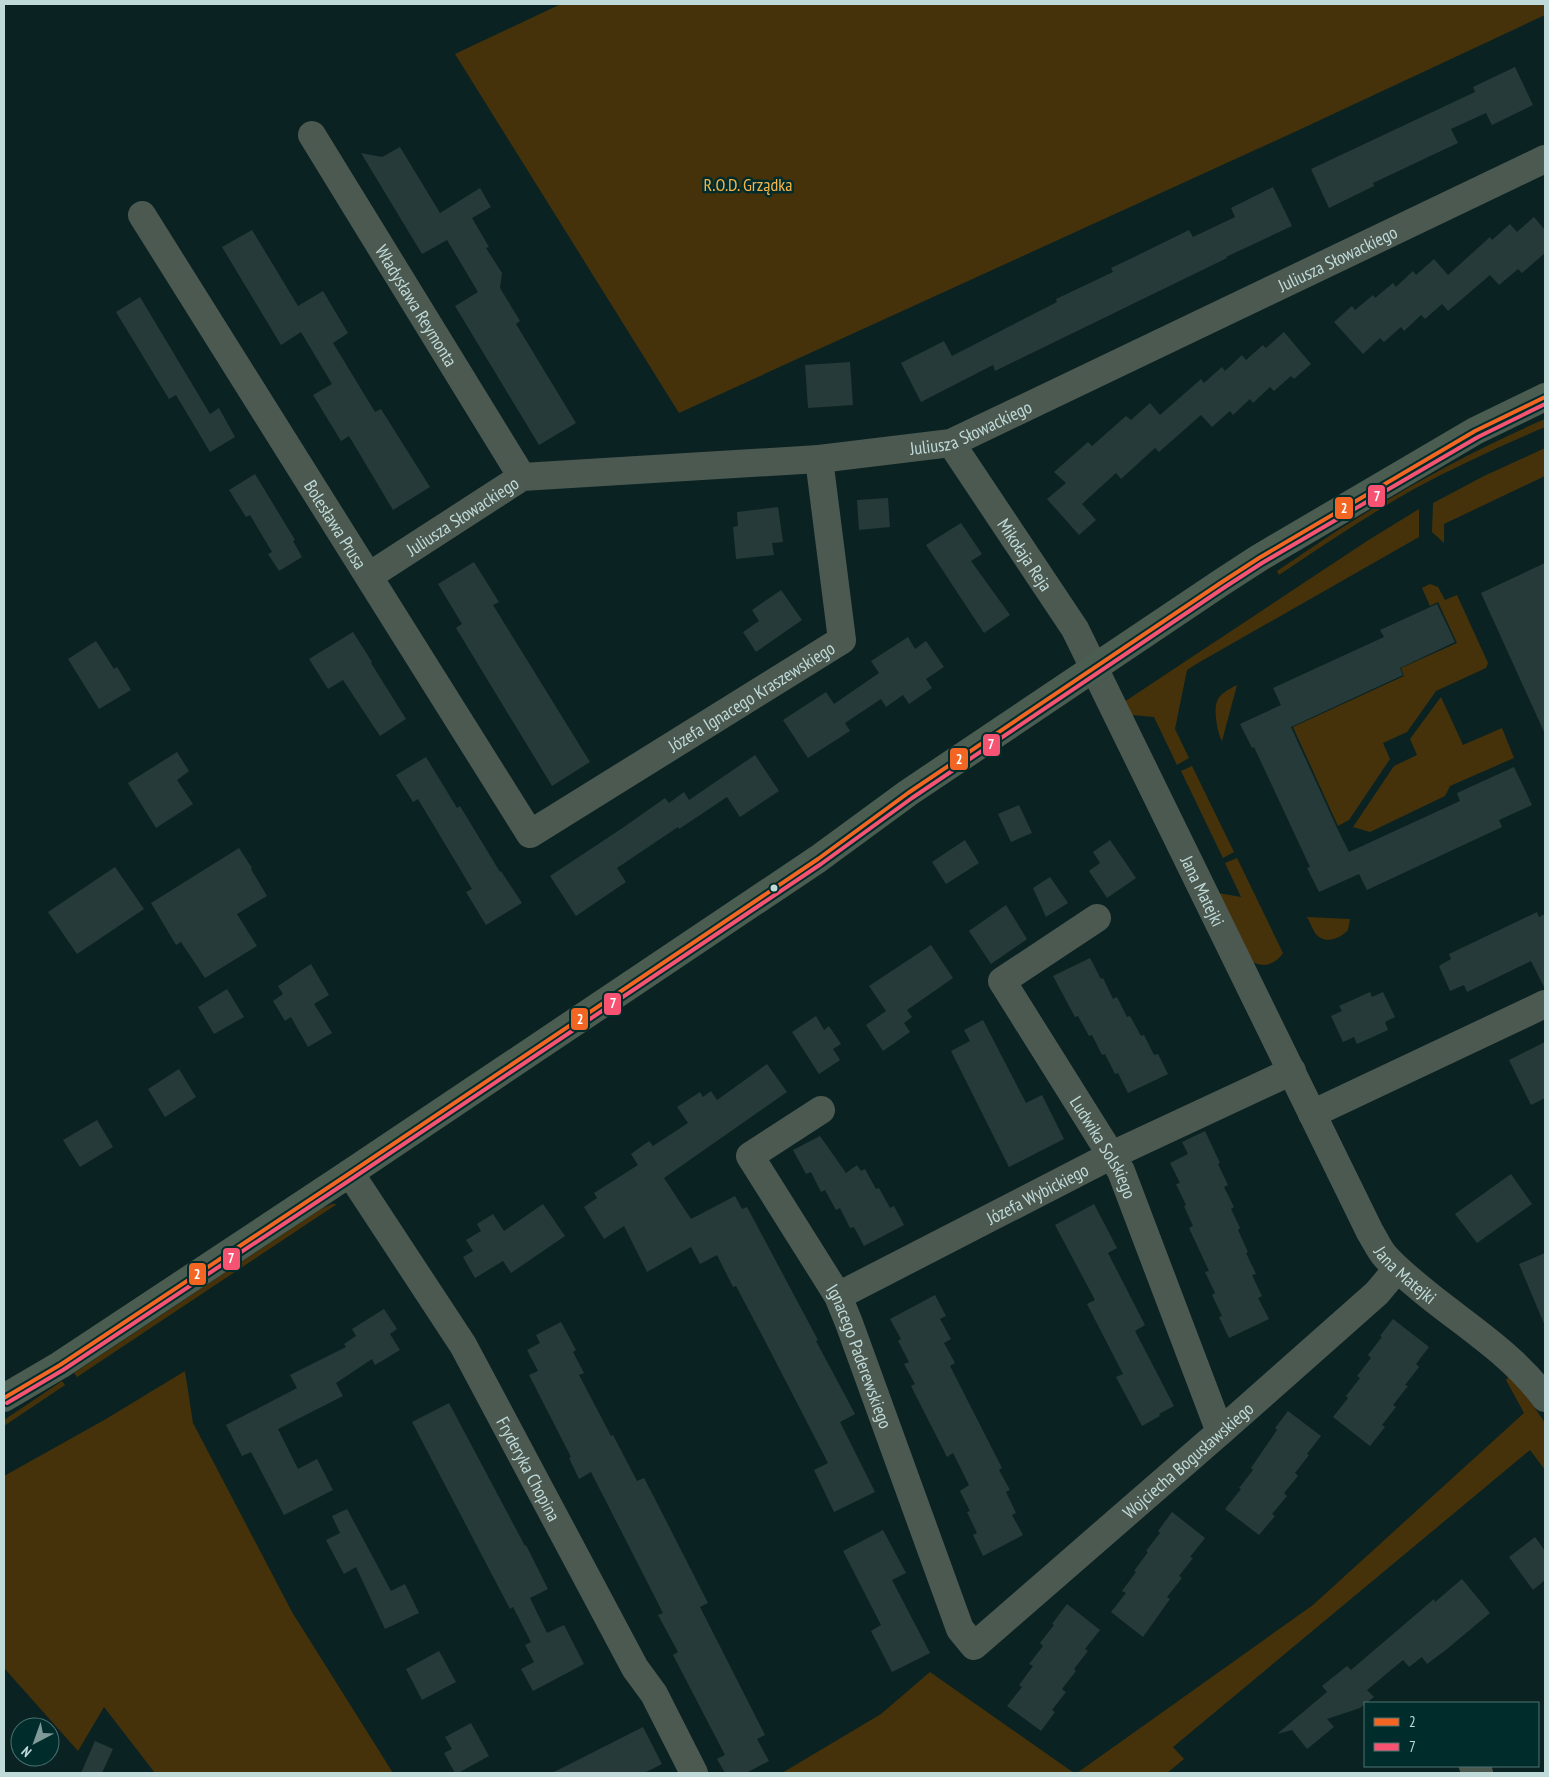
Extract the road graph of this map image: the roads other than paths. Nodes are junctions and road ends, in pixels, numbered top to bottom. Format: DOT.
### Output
graph roads {
  1 [pos="312,135"];
  2 [pos="1545,159"];
  3 [pos="142,215"];
  4 [pos="1545,397"];
  5 [pos="951,443"];
  6 [pos="819,459"];
  7 [pos="522,477"];
  8 [pos="369,576"];
  9 [pos="1094,668"];
  10 [pos="530,834"];
  11 [pos="1097,918"];
  12 [pos="1545,1004"];
  13 [pos="1292,1071"];
  14 [pos="821,1110"];
  15 [pos="1312,1114"];
  16 [pos="1112,1155"];
  17 [pos="350,1173"];
  18 [pos="1397,1269"];
  19 [pos="838,1296"];
  20 [pos="4,1398"];
  21 [pos="1545,1398"];
  22 [pos="1220,1432"];
  23 [pos="974,1646"];
  24 [pos="694,1773"];
  1 -- 7 [label="street, Władysława Reymonta"];
  2 -- 5 [label="street, Juliusza Słowackiego"];
  3 -- 8 [label="street, Bolesława Prusa"];
  4 -- 9 [label="street"];
  5 -- 6 [label="street, Juliusza Słowackiego"];
  5 -- 9 [label="street, Mikołaja Reja"];
  6 -- 7 [label="street, Juliusza Słowackiego"];
  6 -- 10 [label="street, Józefa Ignacego Kraszewskiego"];
  7 -- 8 [label="street, Juliusza Słowackiego"];
  8 -- 10 [label="street, Bolesława Prusa"];
  9 -- 13 [label="street, Jana Matejki"];
  9 -- 17 [label="street"];
  11 -- 16 [label="street, Ludwika Solskiego"];
  12 -- 15 [label="street"];
  13 -- 15 [label="street, Jana Matejki"];
  13 -- 16 [label="street, Józefa Wybickiego"];
  14 -- 19 [label="street, Ignacego Paderewskiego"];
  15 -- 18 [label="street, Jana Matejki"];
  16 -- 19 [label="street, Józefa Wybickiego"];
  16 -- 22 [label="street, Ludwika Solskiego"];
  17 -- 20 [label="street"];
  17 -- 24 [label="street, Fryderyka Chopina"];
  18 -- 21 [label="street, Jana Matejki"];
  18 -- 22 [label="street, Wojciecha Bogusławskiego"];
  19 -- 23 [label="street, Ignacego Paderewskiego"];
  22 -- 23 [label="street, Wojciecha Bogusławskiego"];
}
